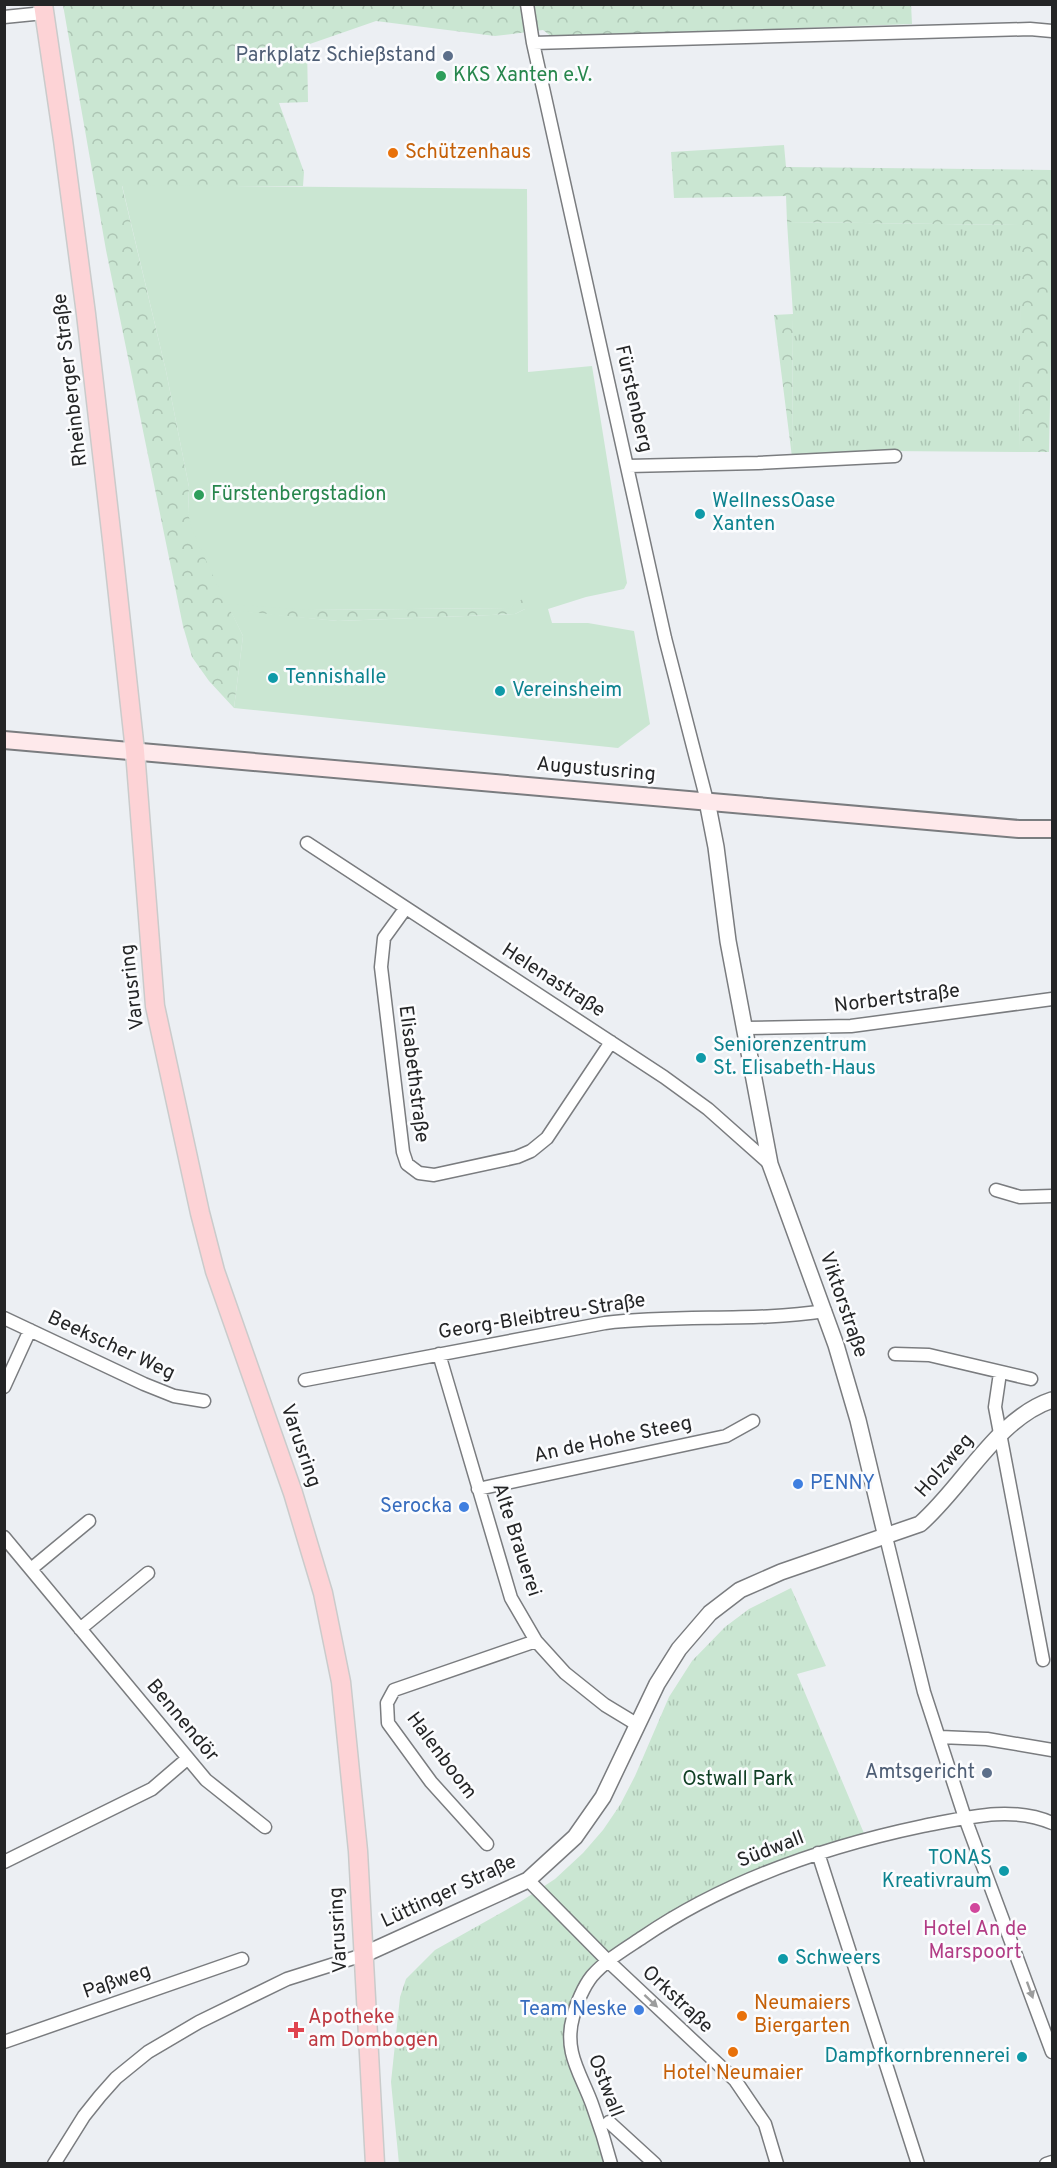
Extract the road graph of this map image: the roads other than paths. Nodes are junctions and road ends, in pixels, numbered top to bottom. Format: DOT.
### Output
graph roads {
  1 [pos="527,4"];
  2 [pos="44,9"];
  3 [pos="4,17"];
  4 [pos="1053,31"];
  5 [pos="533,43"];
  6 [pos="895,456"];
  7 [pos="628,466"];
  8 [pos="4,740"];
  9 [pos="135,751"];
  10 [pos="707,801"];
  11 [pos="1053,829"];
  12 [pos="307,843"];
  13 [pos="405,909"];
  14 [pos="1053,999"];
  15 [pos="745,1029"];
  16 [pos="611,1042"];
  17 [pos="770,1164"];
  18 [pos="996,1190"];
  19 [pos="1053,1196"];
  20 [pos="825,1311"];
  21 [pos="4,1318"];
  22 [pos="30,1330"];
  23 [pos="439,1354"];
  24 [pos="895,1354"];
  25 [pos="1000,1373"];
  26 [pos="1031,1379"];
  27 [pos="305,1380"];
  28 [pos="4,1386"];
  29 [pos="1053,1400"];
  30 [pos="204,1401"];
  31 [pos="753,1421"];
  32 [pos="1001,1434"];
  33 [pos="478,1489"];
  34 [pos="89,1521"];
  35 [pos="4,1537"];
  36 [pos="886,1537"];
  37 [pos="31,1569"];
  38 [pos="148,1573"];
  39 [pos="80,1629"];
  40 [pos="536,1641"];
  41 [pos="1043,1660"];
  42 [pos="638,1725"];
  43 [pos="940,1737"];
  44 [pos="1053,1750"];
  45 [pos="187,1759"];
  46 [pos="965,1818"];
  47 [pos="1053,1823"];
  48 [pos="265,1827"];
  49 [pos="487,1844"];
  50 [pos="818,1853"];
  51 [pos="4,1862"];
  52 [pos="528,1880"];
  53 [pos="363,1954"];
  54 [pos="242,1959"];
  55 [pos="608,1961"];
  56 [pos="4,2042"];
  57 [pos="1053,2052"];
  58 [pos="609,2122"];
  59 [pos="1053,2162"];
  60 [pos="54,2163"];
  61 [pos="375,2163"];
  62 [pos="611,2163"];
  63 [pos="655,2163"];
  64 [pos="777,2163"];
  65 [pos="918,2163"];
  66 [pos="1047,2163"];
  1 -- 5 [label="street, Fürstenberg"];
  2 -- 3 [label="street"];
  2 -- 9 [label="main road, Rheinberger Straße"];
  4 -- 5 [label="street"];
  5 -- 7 [label="street, Fürstenberg"];
  6 -- 7 [label="street"];
  7 -- 10 [label="street, Fürstenberg"];
  8 -- 9 [label="main road, Augustusring"];
  9 -- 10 [label="main road, Augustusring"];
  9 -- 53 [label="main road, Varusring"];
  10 -- 11 [label="main road, Augustusring"];
  10 -- 15 [label="street, Viktorstraße"];
  12 -- 13 [label="street, Helenastraße"];
  13 -- 16 [label="street, Helenastraße"];
  13 -- 16 [label="street, Elisabethstraße"];
  14 -- 15 [label="street, Norbertstraße"];
  15 -- 17 [label="street, Viktorstraße"];
  16 -- 17 [label="street, Helenastraße"];
  17 -- 20 [label="street, Viktorstraße"];
  18 -- 19 [label="street"];
  20 -- 23 [label="street, Georg-Bleibtreu-Straße"];
  20 -- 36 [label="street, Viktorstraße"];
  21 -- 22 [label="street, Beekscher Weg"];
  22 -- 28 [label="street"];
  22 -- 30 [label="street, Beekscher Weg"];
  23 -- 27 [label="street, Georg-Bleibtreu-Straße"];
  23 -- 33 [label="street, Alte Brauerei"];
  24 -- 25 [label="street"];
  25 -- 26 [label="street"];
  25 -- 32 [label="street, Holzweg"];
  29 -- 32 [label="street, Holzweg"];
  31 -- 33 [label="street, An de Hohe Steeg"];
  32 -- 36 [label="street, Holzweg"];
  32 -- 41 [label="street, Holzweg"];
  33 -- 40 [label="street, Alte Brauerei"];
  34 -- 37 [label="street"];
  35 -- 37 [label="street, Bennendör"];
  36 -- 42 [label="street, Lüttinger Straße"];
  36 -- 43 [label="street, Viktorstraße"];
  37 -- 39 [label="street, Bennendör"];
  38 -- 39 [label="street"];
  39 -- 45 [label="street, Bennendör"];
  40 -- 42 [label="street, Alte Brauerei"];
  40 -- 49 [label="street, Halenboom"];
  42 -- 52 [label="street, Lüttinger Straße"];
  43 -- 44 [label="street"];
  43 -- 46 [label="street, Viktorstraße"];
  45 -- 48 [label="street, Bennendör"];
  45 -- 51 [label="street"];
  46 -- 47 [label="street, Südwall"];
  46 -- 50 [label="street, Südwall"];
  46 -- 57 [label="street, Viktorstraße, one-way"];
  50 -- 55 [label="street, Südwall"];
  50 -- 65 [label="street"];
  52 -- 53 [label="street, Lüttinger Straße"];
  52 -- 55 [label="street, Orkstraße"];
  53 -- 60 [label="street, Lüttinger Straße"];
  53 -- 61 [label="main road, Varusring"];
  54 -- 56 [label="street, Paßweg"];
  55 -- 62 [label="street, Ostwall"];
  55 -- 64 [label="street, Orkstraße, one-way"];
  58 -- 63 [label="street"];
  59 -- 66 [label="street"];
}
